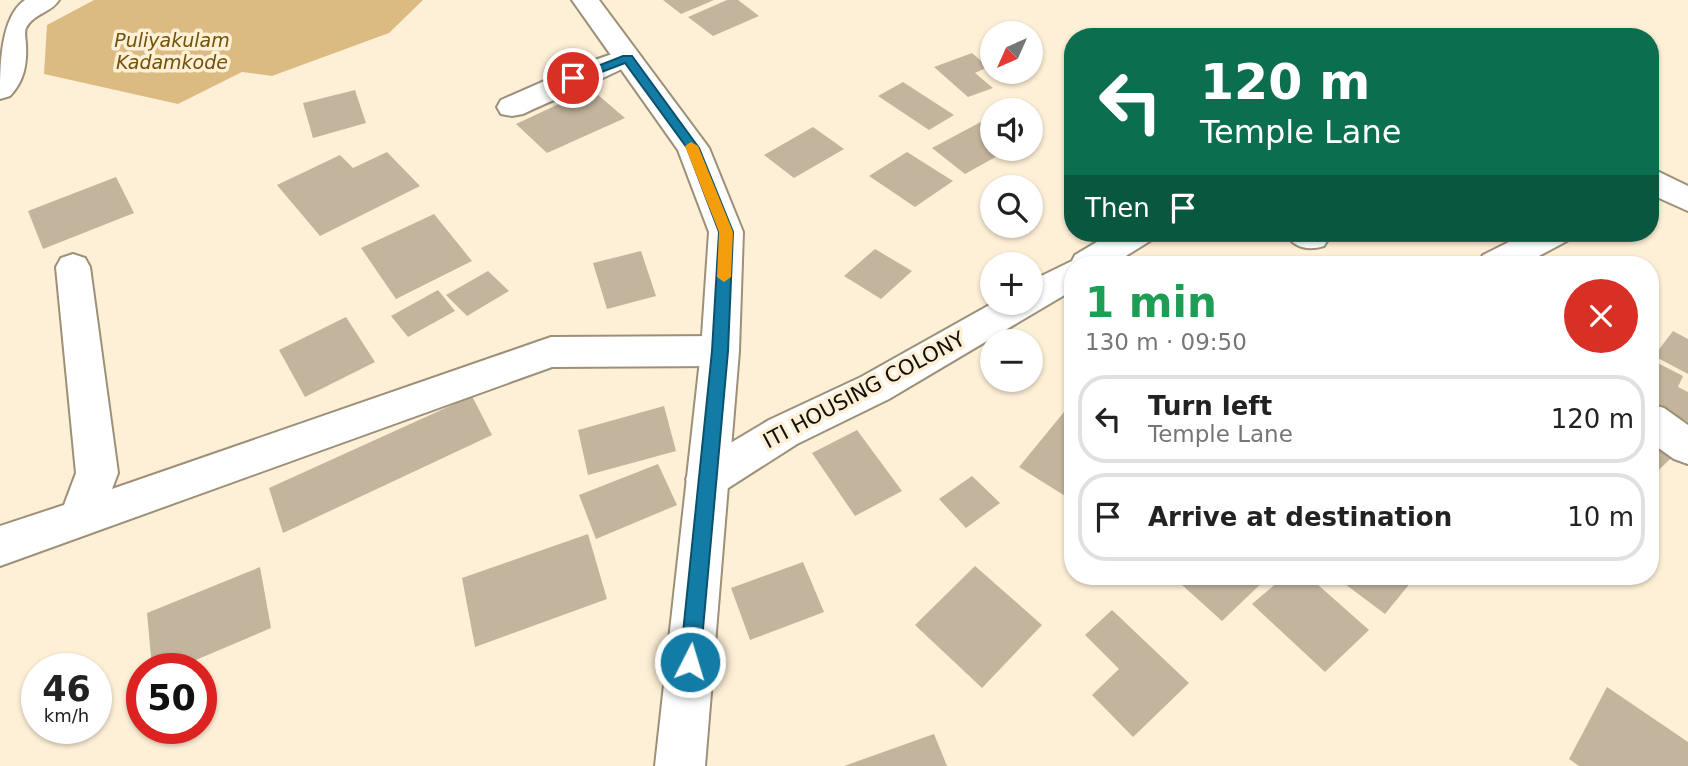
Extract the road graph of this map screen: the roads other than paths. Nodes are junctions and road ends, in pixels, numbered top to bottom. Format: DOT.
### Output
graph roads {
  1 [pos="46,0"];
  2 [pos="585,0"];
  3 [pos="627,58"];
  4 [pos="0,90"];
  5 [pos="512,107"];
  6 [pos="1659,183"];
  7 [pos="1688,200"];
  8 [pos="1123,242"];
  9 [pos="1538,242"];
  10 [pos="1100,256"];
  11 [pos="1510,256"];
  12 [pos="73,267"];
  13 [pos="1064,278"];
  14 [pos="1043,291"];
  15 [pos="1001,315"];
  16 [pos="720,351"];
  17 [pos="1659,426"];
  18 [pos="1688,447"];
  19 [pos="707,479"];
  20 [pos="80,519"];
  21 [pos="0,546"];
  22 [pos="680,766"];
  1 -- 4 [label="street"];
  2 -- 3 [label="street"];
  3 -- 5 [label="street"];
  3 -- 16 [label="street"];
  6 -- 7 [label="street"];
  8 -- 10 [label="street"];
  9 -- 11 [label="street"];
  12 -- 20 [label="street"];
  13 -- 14 [label="street"];
  15 -- 19 [label="street, ITI HOUSING COLONY"];
  16 -- 19 [label="street"];
  16 -- 20 [label="street"];
  17 -- 18 [label="street"];
  19 -- 22 [label="street"];
  20 -- 21 [label="street"];
}
